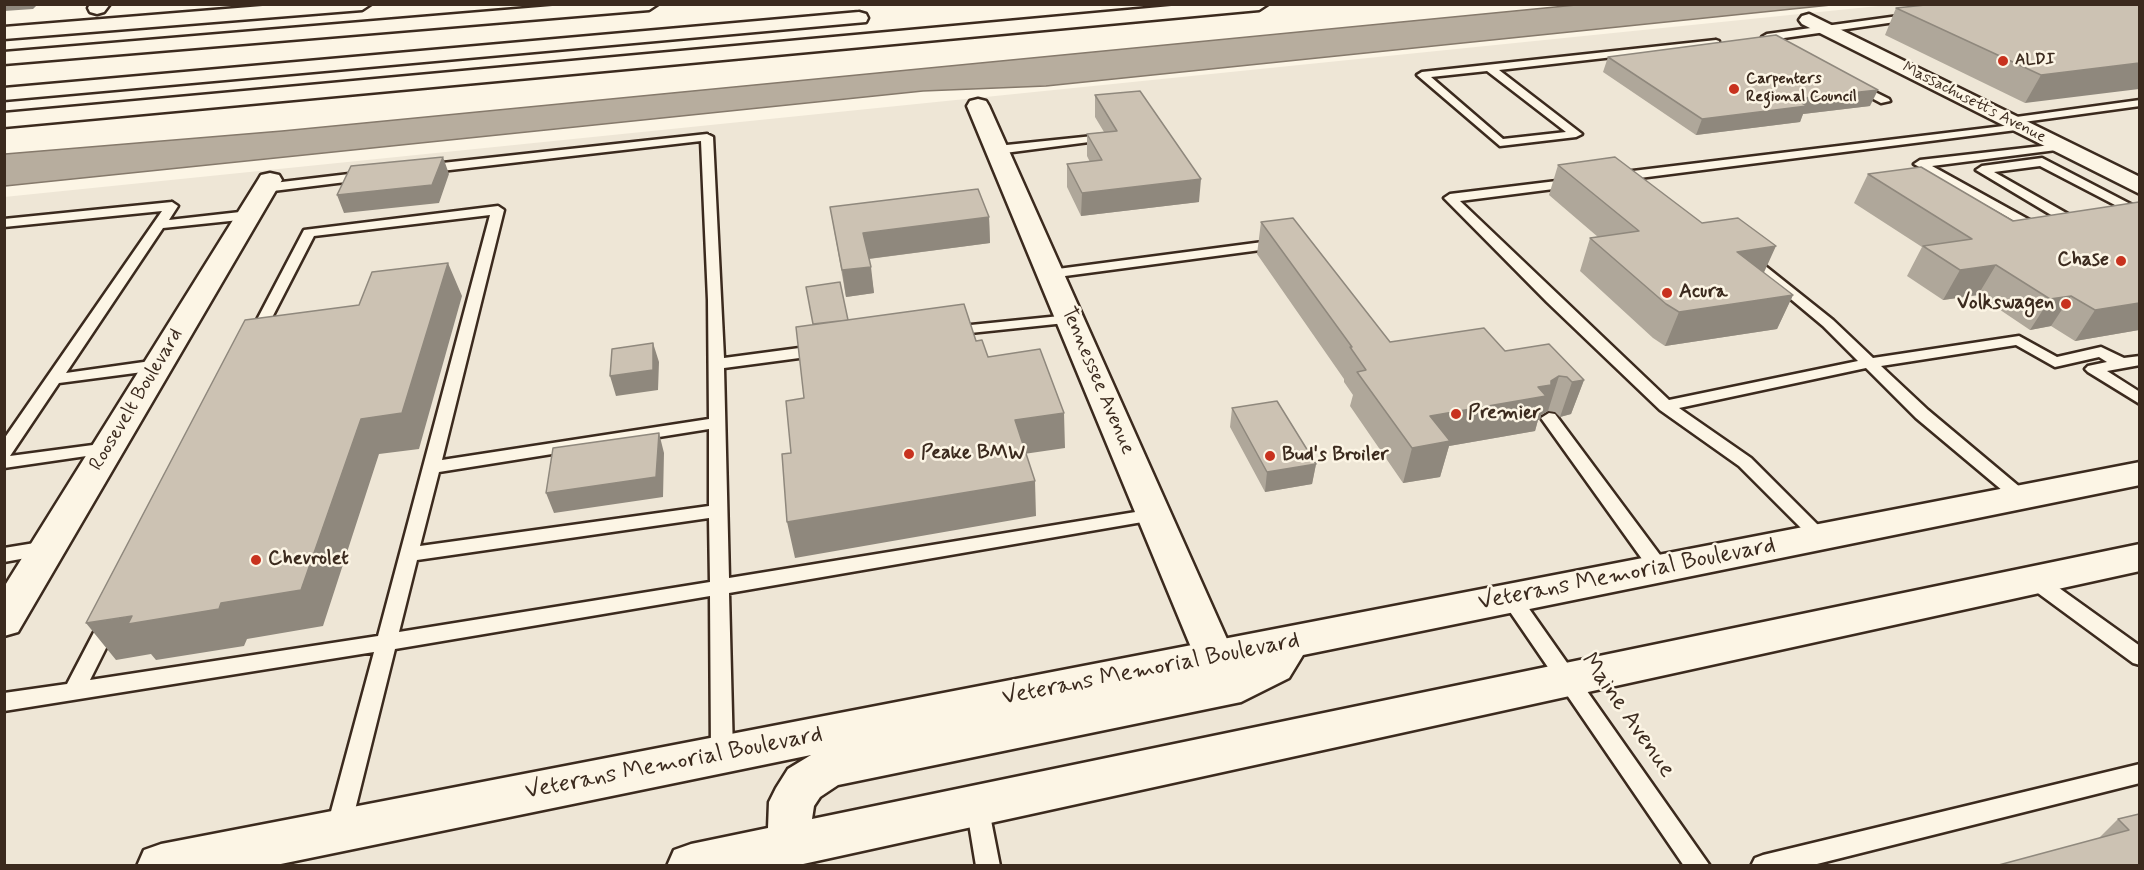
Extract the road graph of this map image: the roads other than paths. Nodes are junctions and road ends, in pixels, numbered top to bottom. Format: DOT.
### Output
graph roads {
  1 [pos="362,4"];
  2 [pos="649,4"];
  3 [pos="1259,4"];
  4 [pos="1918,16"];
  5 [pos="1809,20"];
  6 [pos="1831,30"];
  7 [pos="4,33"];
  8 [pos="1732,41"];
  9 [pos="1787,48"];
  10 [pos="4,58"];
  11 [pos="1490,68"];
  12 [pos="1846,80"];
  13 [pos="4,83"];
  14 [pos="4,94"];
  15 [pos="1885,101"];
  16 [pos="2139,103"];
  17 [pos="978,105"];
  18 [pos="4,120"];
  19 [pos="2014,124"];
  20 [pos="1093,138"];
  21 [pos="2060,147"];
  22 [pos="997,150"];
  23 [pos="406,172"];
  24 [pos="383,174"];
  25 [pos="1629,176"];
  26 [pos="267,184"];
  27 [pos="1646,187"];
  28 [pos="2139,187"];
  29 [pos="2139,214"];
  30 [pos="249,215"];
  31 [pos="2117,217"];
  32 [pos="2095,219"];
  33 [pos="4,223"];
  34 [pos="159,225"];
  35 [pos="2048,236"];
  36 [pos="1291,242"];
  37 [pos="1738,248"];
  38 [pos="1050,274"];
  39 [pos="1070,319"];
  40 [pos="938,333"];
  41 [pos="834,348"];
  42 [pos="249,350"];
  43 [pos="2139,360"];
  44 [pos="1870,363"];
  45 [pos="2121,363"];
  46 [pos="716,364"];
  47 [pos="158,365"];
  48 [pos="54,380"];
  49 [pos="2139,399"];
  50 [pos="1666,406"];
  51 [pos="1549,418"];
  52 [pos="717,423"];
  53 [pos="108,448"];
  54 [pos="4,452"];
  55 [pos="4,462"];
  56 [pos="433,467"];
  57 [pos="2139,473"];
  58 [pos="2020,497"];
  59 [pos="718,511"];
  60 [pos="1154,515"];
  61 [pos="2139,534"];
  62 [pos="1820,536"];
  63 [pos="48,548"];
  64 [pos="411,554"];
  65 [pos="4,555"];
  66 [pos="2139,557"];
  67 [pos="1659,568"];
  68 [pos="2034,580"];
  69 [pos="718,587"];
  70 [pos="1511,598"];
  71 [pos="117,606"];
  72 [pos="4,621"];
  73 [pos="388,642"];
  74 [pos="1290,642"];
  75 [pos="1215,657"];
  76 [pos="2139,657"];
  77 [pos="1567,679"];
  78 [pos="74,691"];
  79 [pos="4,702"];
  80 [pos="722,754"];
  81 [pos="2139,773"];
  82 [pos="977,804"];
  83 [pos="338,830"];
  84 [pos="795,854"];
  85 [pos="161,866"];
  86 [pos="691,866"];
  87 [pos="988,866"];
  88 [pos="1698,866"];
  89 [pos="1763,866"];
  1 -- 7 [label="main road"];
  2 -- 10 [label="main road"];
  3 -- 18 [label="main road"];
  4 -- 6 [label="lane"];
  5 -- 6 [label="main road, Massachusetts Avenue"];
  6 -- 9 [label="lane"];
  6 -- 19 [label="main road, Massachusetts Avenue"];
  8 -- 11 [label="lane"];
  11 -- 11 [label="lane"];
  12 -- 15 [label="lane"];
  13 -- 14 [label="main road"];
  16 -- 19 [label="lane"];
  17 -- 22 [label="main road, Tennessee Avenue"];
  19 -- 21 [label="main road, Massachusetts Avenue"];
  19 -- 25 [label="lane"];
  20 -- 22 [label="lane"];
  21 -- 28 [label="main road, Massachusetts Avenue"];
  21 -- 35 [label="lane"];
  22 -- 38 [label="main road, Tennessee Avenue"];
  23 -- 46 [label="lane"];
  24 -- 26 [label="lane"];
  25 -- 27 [label="lane"];
  25 -- 50 [label="lane"];
  26 -- 30 [label="main road, Roosevelt Boulevard"];
  29 -- 31 [label="lane"];
  29 -- 32 [label="lane"];
  30 -- 34 [label="lane"];
  30 -- 47 [label="main road, Roosevelt Boulevard"];
  33 -- 34 [label="lane"];
  34 -- 48 [label="lane"];
  36 -- 38 [label="lane"];
  37 -- 44 [label="lane"];
  38 -- 39 [label="main road, Tennessee Avenue"];
  39 -- 40 [label="lane"];
  39 -- 60 [label="main road, Tennessee Avenue"];
  41 -- 46 [label="lane"];
  42 -- 56 [label="lane"];
  43 -- 45 [label="lane"];
  44 -- 45 [label="lane"];
  44 -- 50 [label="lane"];
  44 -- 58 [label="lane"];
  45 -- 49 [label="lane"];
  46 -- 52 [label="lane"];
  47 -- 48 [label="lane"];
  47 -- 53 [label="main road, Roosevelt Boulevard"];
  48 -- 54 [label="lane"];
  50 -- 62 [label="lane"];
  51 -- 67 [label="lane"];
  52 -- 56 [label="lane"];
  52 -- 59 [label="lane"];
  53 -- 55 [label="lane"];
  53 -- 63 [label="main road, Roosevelt Boulevard"];
  56 -- 64 [label="lane"];
  57 -- 58 [label="main road, Veterans Memorial Boulevard"];
  58 -- 62 [label="main road, Veterans Memorial Boulevard"];
  59 -- 64 [label="lane"];
  59 -- 69 [label="lane"];
  60 -- 69 [label="lane"];
  60 -- 75 [label="main road, Tennessee Avenue"];
  61 -- 68 [label="main road"];
  62 -- 67 [label="main road, Veterans Memorial Boulevard"];
  63 -- 65 [label="lane"];
  63 -- 72 [label="main road, Roosevelt Boulevard"];
  64 -- 73 [label="lane"];
  66 -- 68 [label="main road"];
  67 -- 70 [label="main road, Veterans Memorial Boulevard"];
  68 -- 76 [label="lane"];
  68 -- 77 [label="main road"];
  69 -- 73 [label="lane"];
  69 -- 80 [label="lane"];
  70 -- 74 [label="main road, Veterans Memorial Boulevard"];
  70 -- 77 [label="lane, Maine Avenue"];
  71 -- 78 [label="lane"];
  73 -- 78 [label="lane"];
  73 -- 83 [label="lane"];
  74 -- 75 [label="main road, Veterans Memorial Boulevard"];
  74 -- 84 [label="main road"];
  75 -- 80 [label="main road, Veterans Memorial Boulevard"];
  77 -- 82 [label="main road"];
  77 -- 88 [label="lane, Maine Avenue"];
  78 -- 79 [label="lane"];
  80 -- 83 [label="main road, Veterans Memorial Boulevard"];
  81 -- 89 [label="lane"];
  82 -- 84 [label="main road"];
  82 -- 87 [label="lane"];
  83 -- 85 [label="main road, Veterans Memorial Boulevard"];
  84 -- 86 [label="main road"];
}
